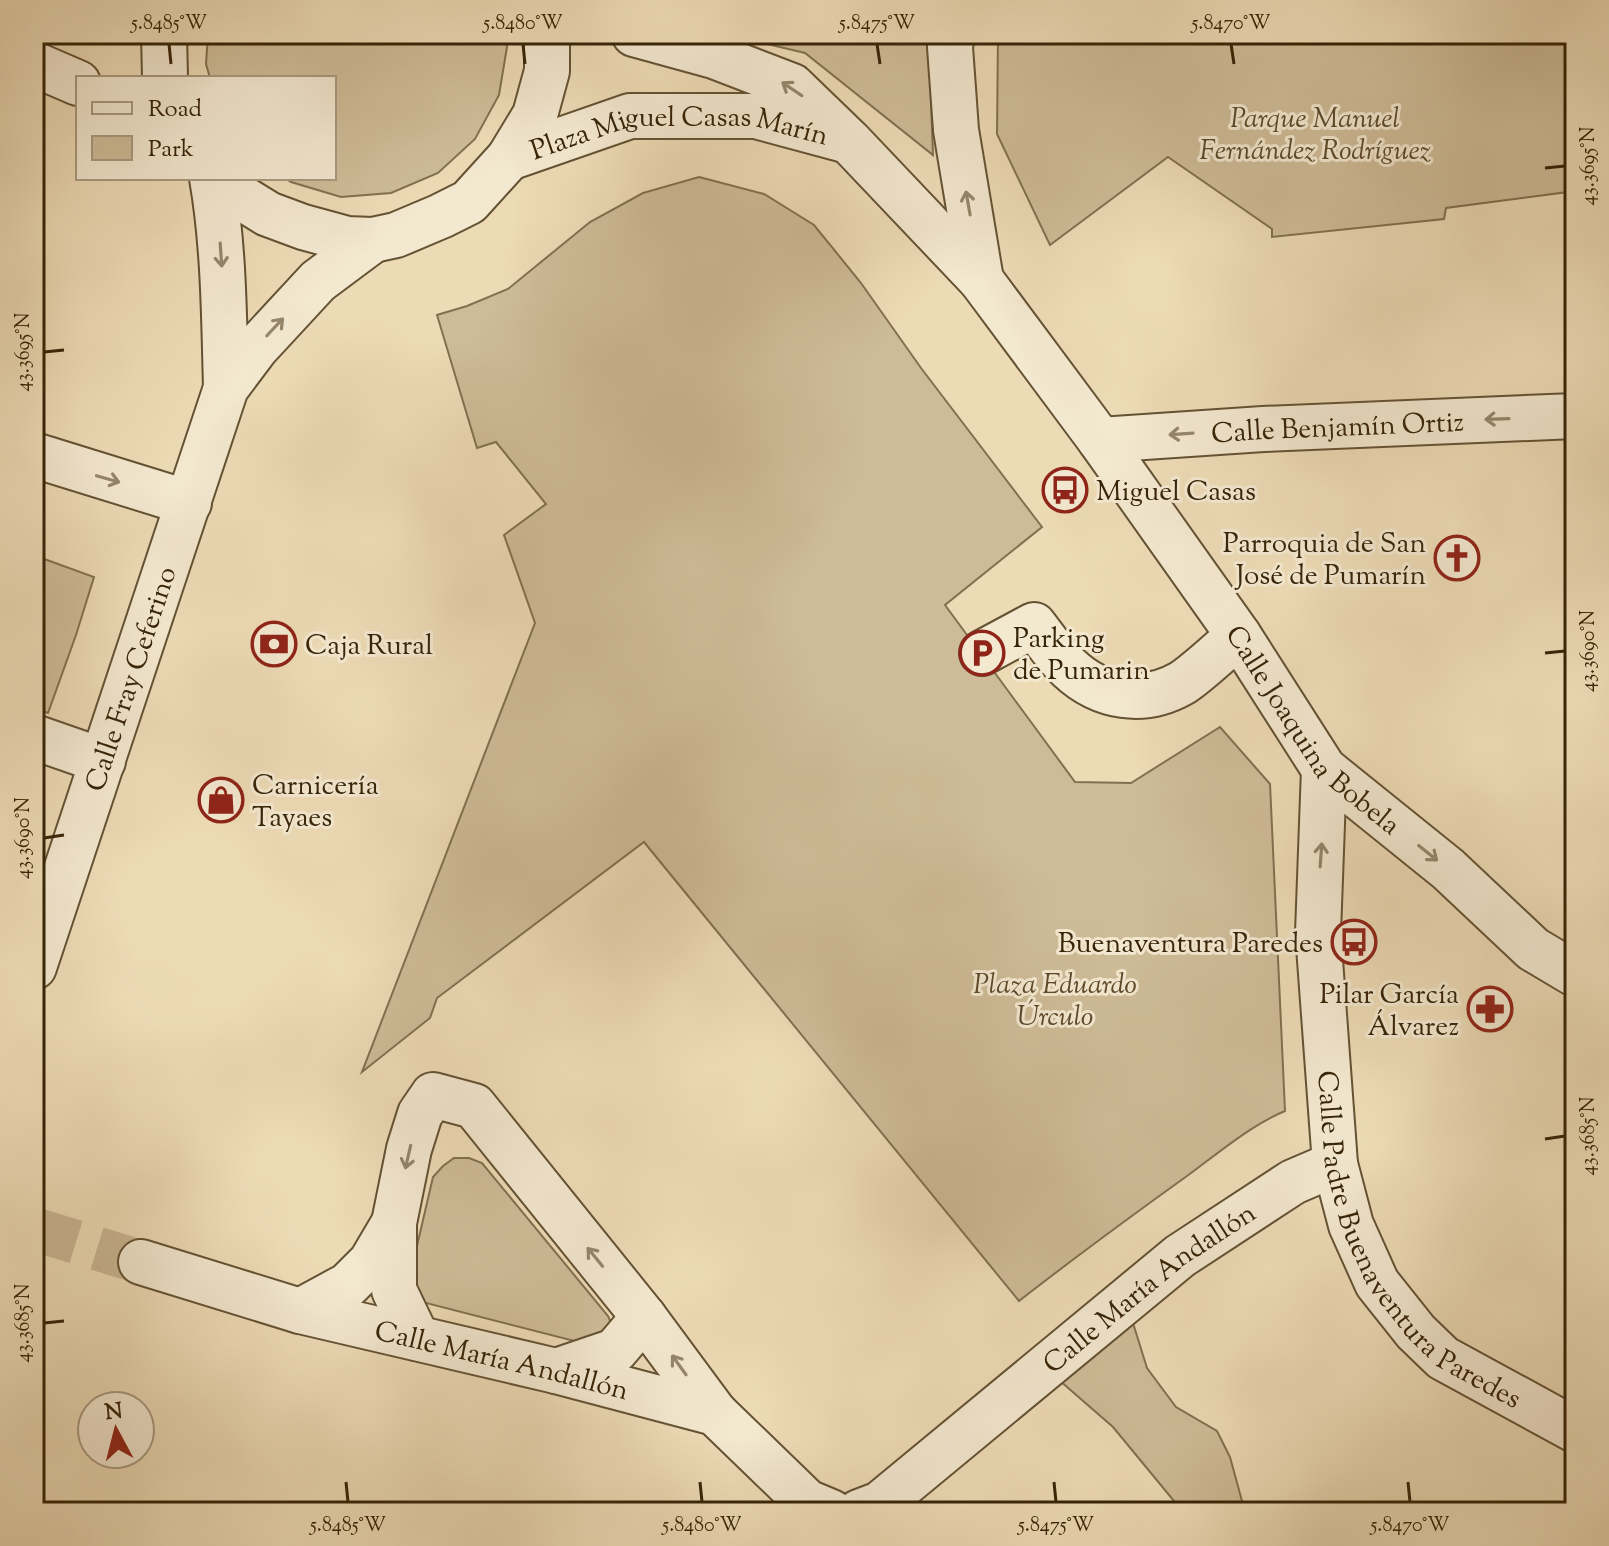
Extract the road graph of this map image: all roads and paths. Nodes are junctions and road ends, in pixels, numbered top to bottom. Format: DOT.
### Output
graph roads {
  1 [pos="164,34"];
  2 [pos="547,34"];
  3 [pos="634,34"];
  4 [pos="952,34"];
  5 [pos="34,64"];
  6 [pos="165,76"];
  7 [pos="76,82"];
  8 [pos="849,141"];
  9 [pos="509,158"];
  10 [pos="212,180"];
  11 [pos="226,180"];
  12 [pos="373,240"];
  13 [pos="981,280"];
  14 [pos="226,388"];
  15 [pos="1575,416"];
  16 [pos="1100,440"];
  17 [pos="34,455"];
  18 [pos="189,503"];
  19 [pos="1239,636"];
  20 [pos="982,653"];
  21 [pos="34,737"];
  22 [pos="103,761"];
  23 [pos="1324,769"];
  24 [pos="34,967"];
  25 [pos="1575,974"];
  26 [pos="1335,1164"];
  27 [pos="394,1223"];
  28 [pos="141,1262"];
  29 [pos="300,1311"];
  30 [pos="644,1317"];
  31 [pos="417,1338"];
  32 [pos="556,1371"];
  33 [pos="715,1413"];
  34 [pos="1575,1430"];
  35 [pos="831,1512"];
  36 [pos="859,1512"];
  1 -- 6 [label="street"];
  2 -- 9 [label="street, Plaza Miguel Casas Marín"];
  8 -- 3 [label="street, Plaza Miguel Casas Marín, one-way"];
  13 -- 4 [label="street, Plaza Miguel Casas Marín, one-way"];
  5 -- 7 [label="street"];
  8 -- 9 [label="street, Plaza Miguel Casas Marín"];
  8 -- 13 [label="street, Plaza Miguel Casas Marín"];
  9 -- 12 [label="street, Plaza Miguel Casas Marín"];
  10 -- 14 [label="street, one-way"];
  11 -- 12 [label="street, Plaza Miguel Casas Marín"];
  14 -- 12 [label="street, one-way"];
  13 -- 16 [label="street, Plaza Miguel Casas Marín"];
  14 -- 18 [label="street, Calle Fray Ceferino"];
  15 -- 16 [label="street, Calle Benjamín Ortiz, one-way"];
  16 -- 19 [label="street, Calle Joaquina Bobela"];
  17 -- 18 [label="street, one-way"];
  18 -- 22 [label="street, Calle Fray Ceferino"];
  19 -- 20 [label="street"];
  19 -- 23 [label="street, Calle Joaquina Bobela"];
  21 -- 22 [label="street"];
  22 -- 24 [label="street, Calle Fray Ceferino"];
  23 -- 25 [label="street, Calle Joaquina Bobela, one-way"];
  26 -- 23 [label="street, Calle Padre Buenaventura Paredes, one-way"];
  26 -- 34 [label="street, Calle Padre Buenaventura Paredes"];
  26 -- 36 [label="street, Calle María Andallón"];
  27 -- 29 [label="street"];
  30 -- 27 [label="street, one-way"];
  27 -- 31 [label="street"];
  28 -- 29 [label="street, Calle María Andallón"];
  29 -- 31 [label="street, Calle María Andallón"];
  30 -- 32 [label="street"];
  33 -- 30 [label="street, one-way"];
  31 -- 32 [label="street, Calle María Andallón"];
  32 -- 33 [label="street, Calle María Andallón"];
  33 -- 35 [label="street, Calle María Andallón"];
}
